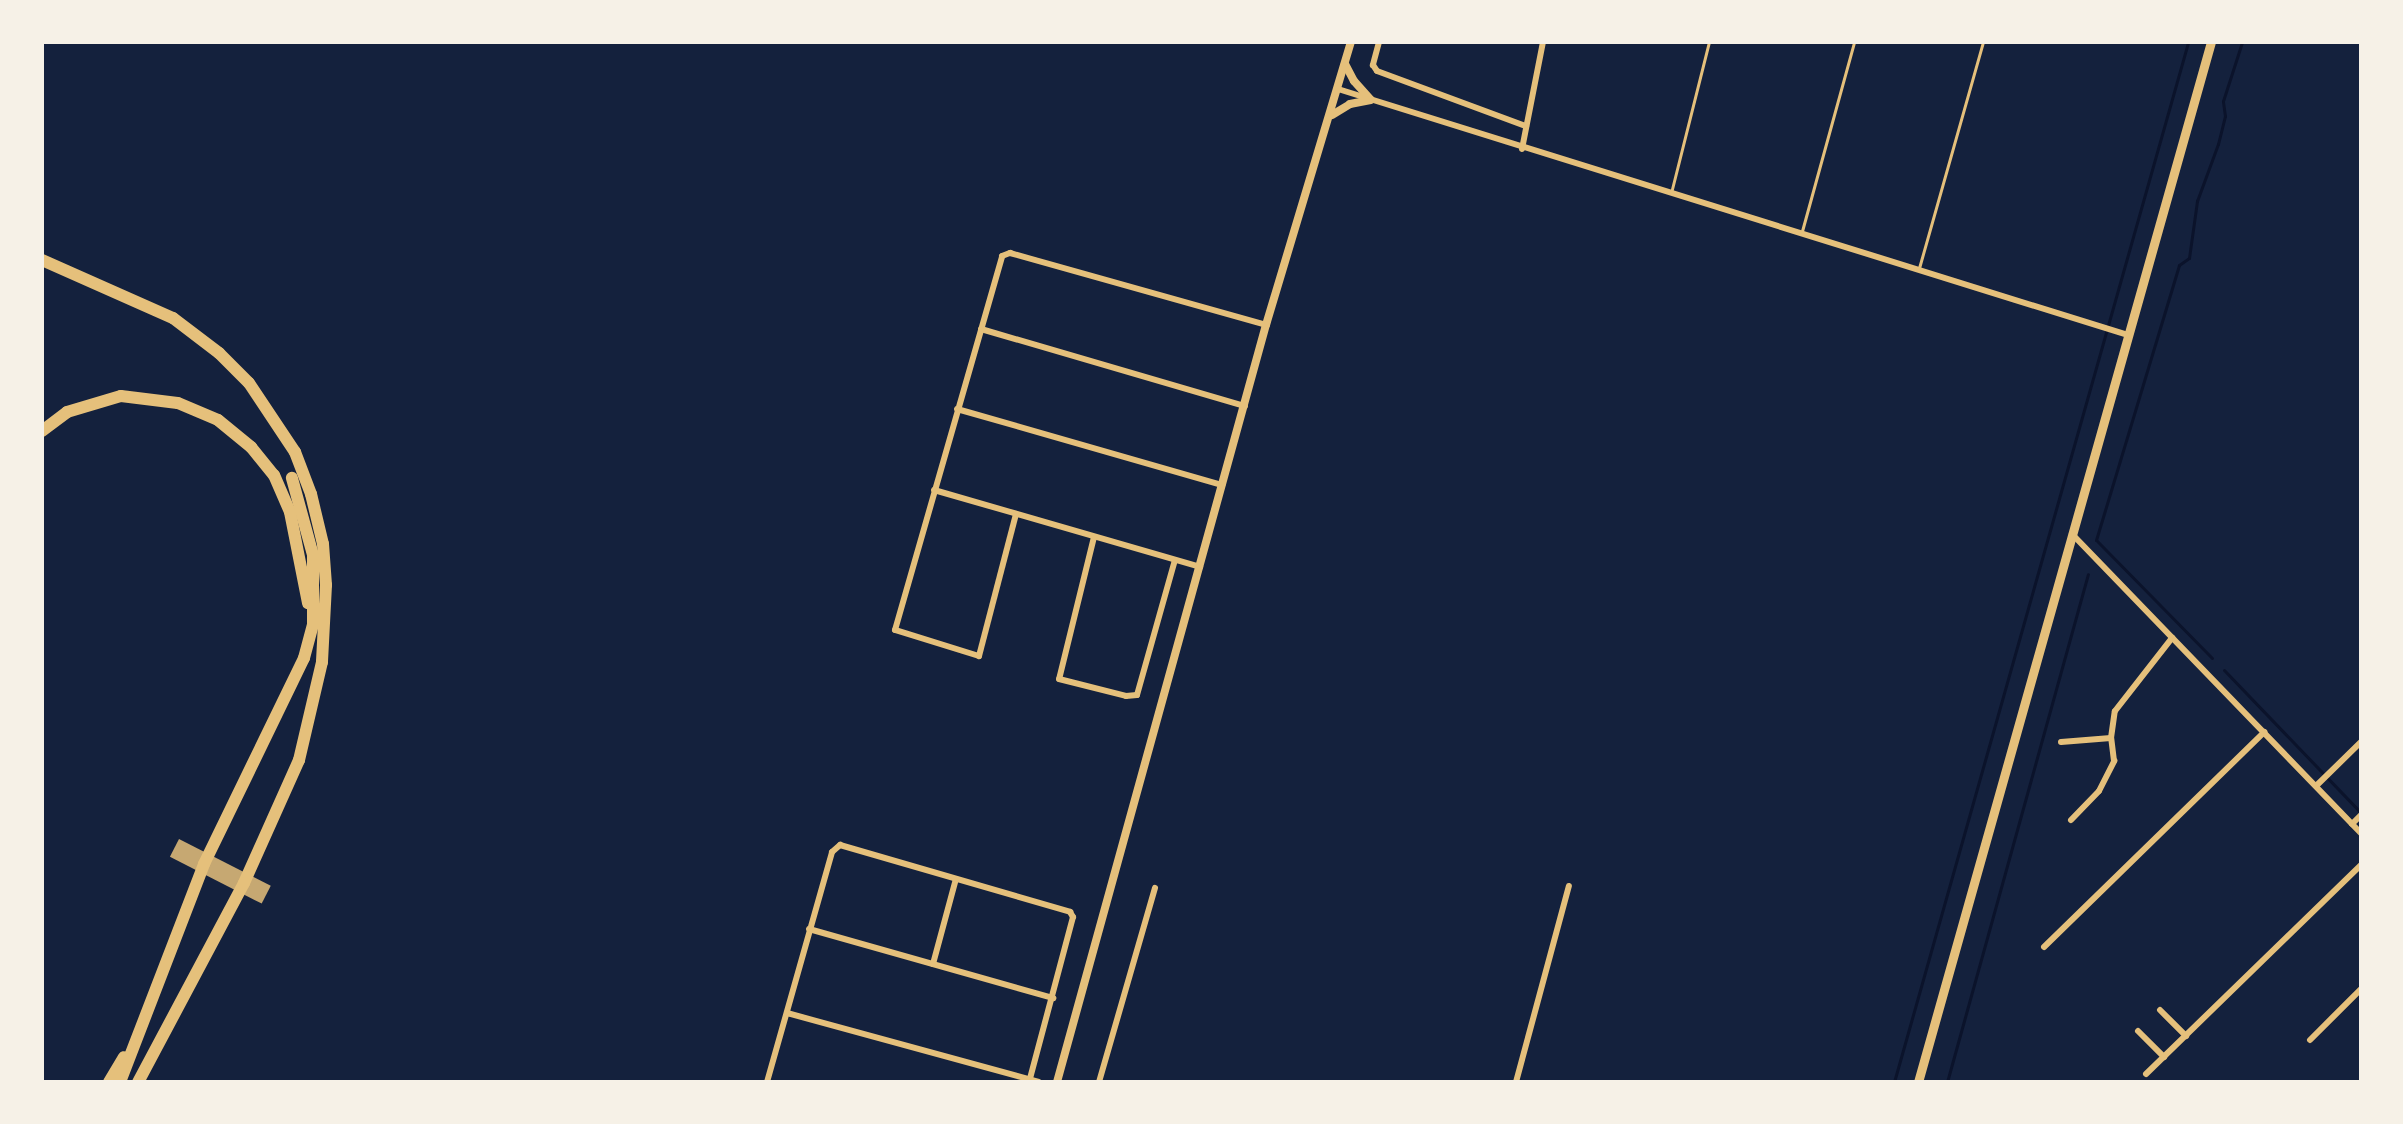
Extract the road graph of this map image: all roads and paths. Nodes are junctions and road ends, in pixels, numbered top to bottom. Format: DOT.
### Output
graph roads {
  1 [pos="1351,42"];
  2 [pos="1379,42"];
  3 [pos="1543,42"];
  4 [pos="1709,42"];
  5 [pos="1854,42"];
  6 [pos="1983,42"];
  7 [pos="2211,42"];
  8 [pos="1345,64"];
  9 [pos="1338,89"];
  10 [pos="1371,100"];
  11 [pos="1331,117"];
  12 [pos="1526,126"];
  13 [pos="1522,149"];
  14 [pos="1671,193"];
  15 [pos="1802,231"];
  16 [pos="42,260"];
  17 [pos="1919,268"];
  18 [pos="1266,325"];
  19 [pos="981,329"];
  20 [pos="2128,335"];
  21 [pos="1245,406"];
  22 [pos="957,409"];
  23 [pos="42,431"];
  24 [pos="292,478"];
  25 [pos="1222,485"];
  26 [pos="934,490"];
  27 [pos="1016,514"];
  28 [pos="2072,534"];
  29 [pos="1094,537"];
  30 [pos="1175,560"];
  31 [pos="1200,567"];
  32 [pos="311,630"];
  33 [pos="2172,638"];
  34 [pos="2264,732"];
  35 [pos="2111,738"];
  36 [pos="2061,742"];
  37 [pos="2361,742"];
  38 [pos="2318,784"];
  39 [pos="2357,819"];
  40 [pos="2071,820"];
  41 [pos="2361,833"];
  42 [pos="2361,865"];
  43 [pos="956,879"];
  44 [pos="1569,886"];
  45 [pos="1155,888"];
  46 [pos="809,929"];
  47 [pos="2044,947"];
  48 [pos="933,964"];
  49 [pos="2361,989"];
  50 [pos="1053,998"];
  51 [pos="2160,1010"];
  52 [pos="787,1013"];
  53 [pos="144,1021"];
  54 [pos="2138,1031"];
  55 [pos="2186,1036"];
  56 [pos="2310,1040"];
  57 [pos="2164,1057"];
  58 [pos="2146,1074"];
  59 [pos="1030,1079"];
  60 [pos="109,1082"];
  61 [pos="120,1082"];
  62 [pos="139,1082"];
  63 [pos="767,1082"];
  64 [pos="1039,1082"];
  65 [pos="1057,1082"];
  66 [pos="1099,1082"];
  67 [pos="1516,1082"];
  68 [pos="1918,1082"];
  1 -- 8 [label="street"];
  2 -- 12 [label="street"];
  3 -- 12 [label="street"];
  4 -- 14 [label="lane"];
  5 -- 15 [label="lane"];
  6 -- 17 [label="lane"];
  7 -- 20 [label="main road"];
  8 -- 9 [label="street"];
  8 -- 10 [label="street"];
  9 -- 10 [label="street"];
  9 -- 11 [label="street"];
  10 -- 11 [label="street"];
  10 -- 13 [label="street"];
  11 -- 18 [label="street"];
  12 -- 13 [label="street"];
  13 -- 14 [label="street"];
  14 -- 15 [label="street"];
  15 -- 17 [label="street"];
  16 -- 62 [label="highway"];
  17 -- 20 [label="street"];
  18 -- 19 [label="street"];
  18 -- 21 [label="street"];
  19 -- 21 [label="street"];
  19 -- 22 [label="street"];
  20 -- 28 [label="main road"];
  21 -- 25 [label="street"];
  22 -- 25 [label="street"];
  22 -- 26 [label="street"];
  23 -- 32 [label="highway"];
  24 -- 32 [label="highway"];
  25 -- 31 [label="street"];
  26 -- 27 [label="street"];
  26 -- 27 [label="street"];
  27 -- 29 [label="street"];
  28 -- 33 [label="street"];
  28 -- 68 [label="main road"];
  29 -- 30 [label="street"];
  29 -- 30 [label="street"];
  30 -- 31 [label="street"];
  31 -- 65 [label="street"];
  32 -- 53 [label="highway"];
  33 -- 34 [label="street"];
  33 -- 35 [label="street"];
  34 -- 38 [label="street"];
  34 -- 47 [label="street"];
  35 -- 36 [label="street"];
  35 -- 40 [label="street"];
  37 -- 38 [label="street"];
  38 -- 39 [label="street"];
  39 -- 41 [label="street"];
  42 -- 55 [label="street"];
  43 -- 46 [label="street"];
  43 -- 48 [label="street"];
  43 -- 50 [label="street"];
  44 -- 67 [label="street"];
  45 -- 66 [label="street"];
  46 -- 48 [label="street"];
  46 -- 52 [label="street"];
  48 -- 50 [label="street"];
  49 -- 56 [label="street"];
  50 -- 59 [label="street"];
  51 -- 55 [label="street"];
  52 -- 59 [label="street"];
  52 -- 63 [label="street"];
  53 -- 60 [label="highway"];
  53 -- 61 [label="highway"];
  54 -- 57 [label="street"];
  55 -- 57 [label="street"];
  57 -- 58 [label="street"];
  59 -- 64 [label="street"];
}
